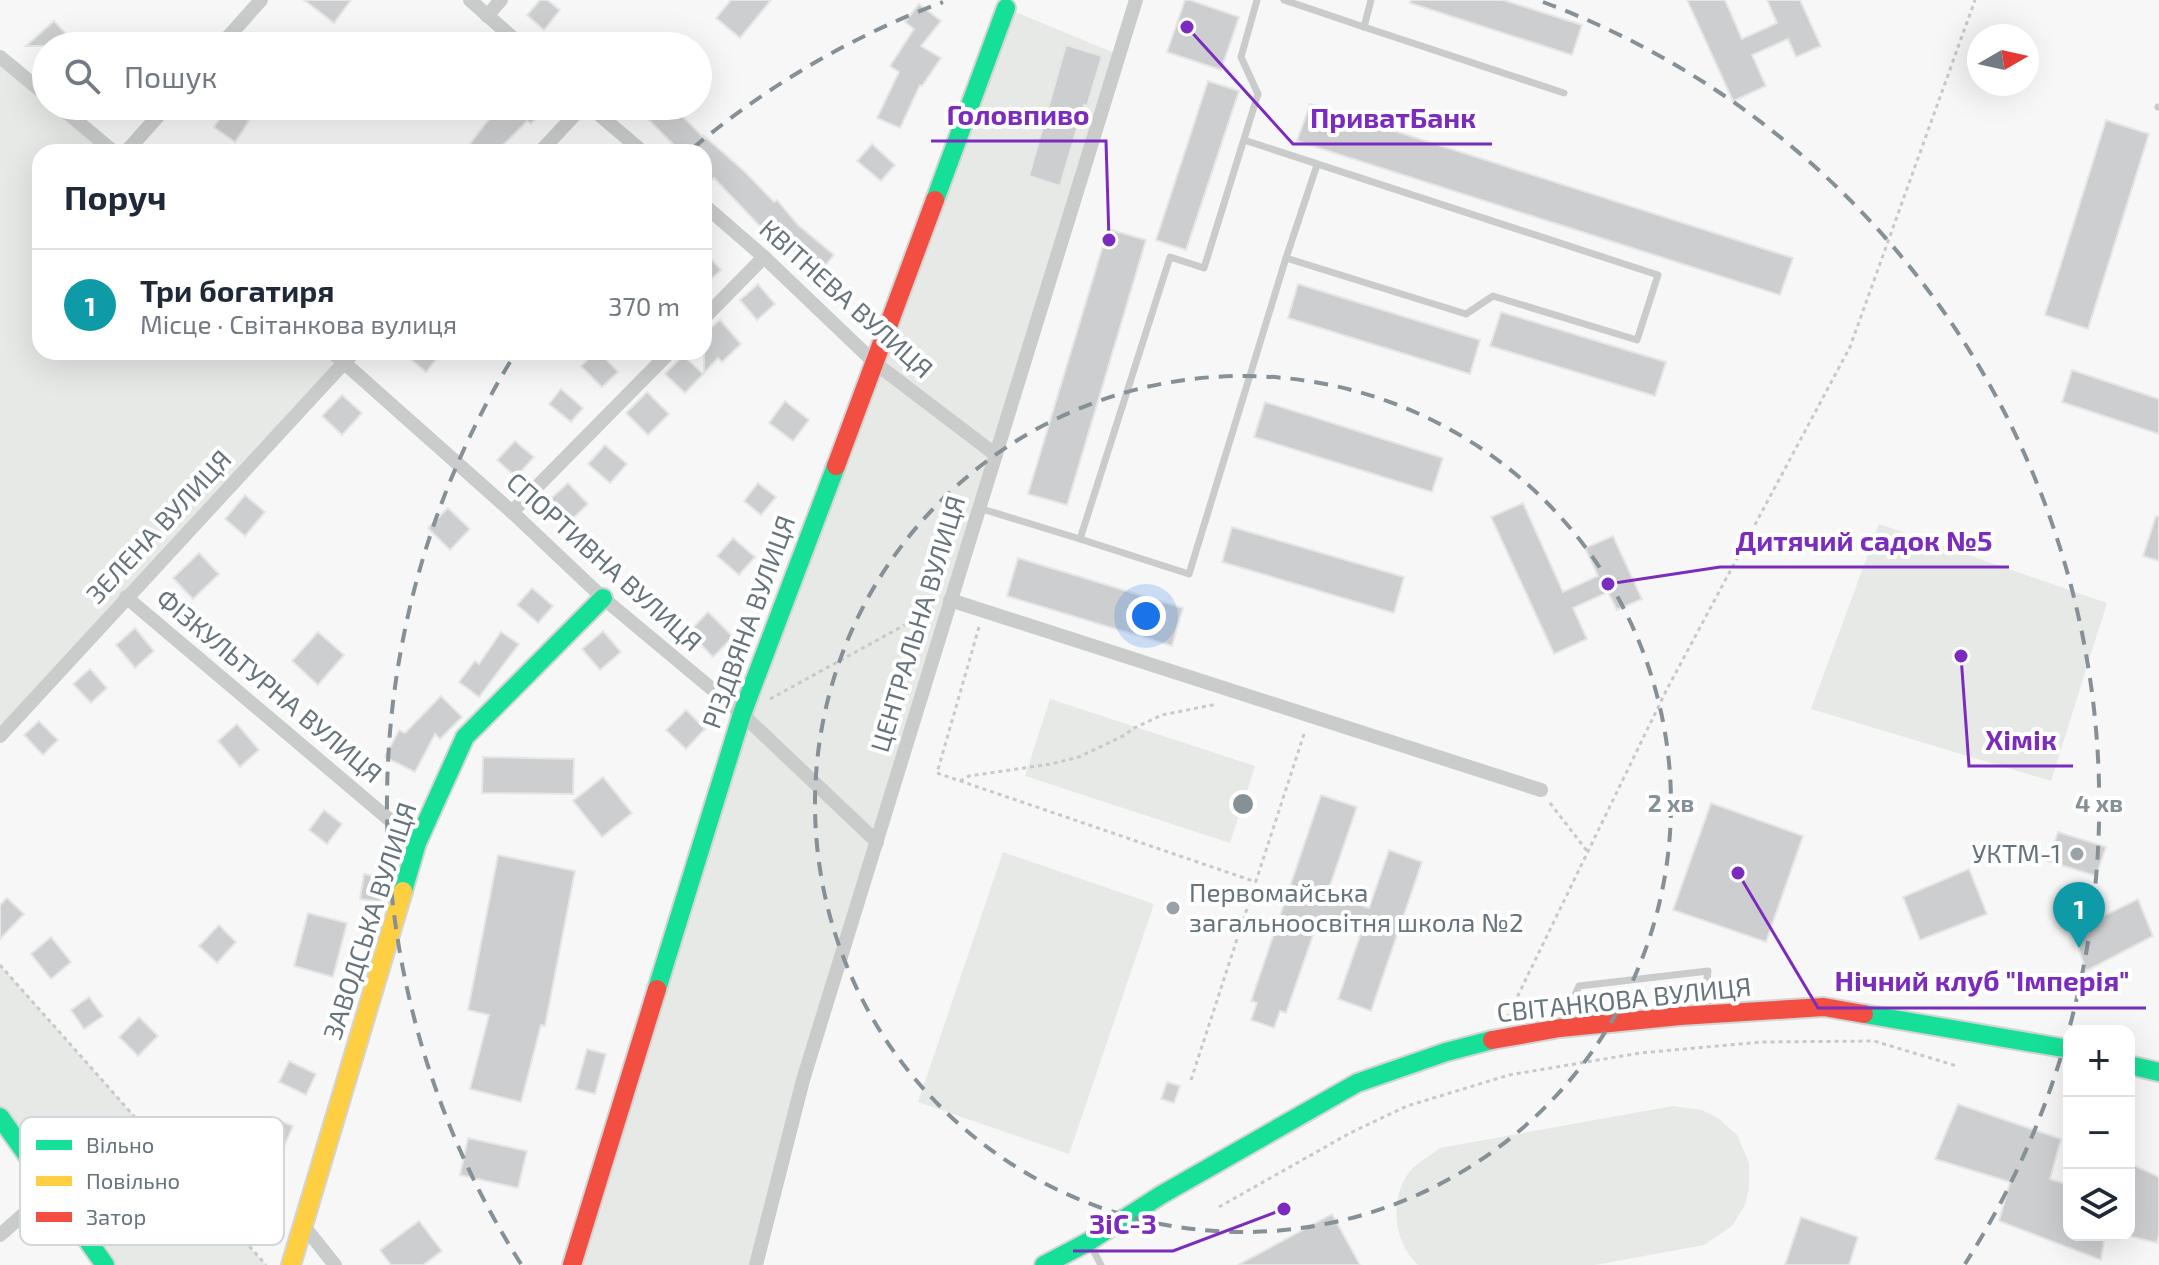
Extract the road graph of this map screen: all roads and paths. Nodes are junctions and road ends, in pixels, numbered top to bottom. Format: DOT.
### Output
graph roads {
  1 [pos="261,0"];
  2 [pos="470,0"];
  3 [pos="501,0"];
  4 [pos="1136,0"];
  5 [pos="1257,0"];
  6 [pos="1284,0"];
  7 [pos="1371,0"];
  8 [pos="1975,0"];
  9 [pos="1006,8"];
  10 [pos="487,16"];
  11 [pos="1364,27"];
  12 [pos="232,32"];
  13 [pos="506,32"];
  14 [pos="0,57"];
  15 [pos="32,83"];
  16 [pos="1564,93"];
  17 [pos="76,120"];
  18 [pos="155,120"];
  19 [pos="570,120"];
  20 [pos="605,120"];
  21 [pos="1244,140"];
  22 [pos="104,144"];
  23 [pos="133,144"];
  24 [pos="547,144"];
  25 [pos="634,144"];
  26 [pos="1317,165"];
  27 [pos="712,212"];
  28 [pos="764,257"];
  29 [pos="1286,258"];
  30 [pos="712,310"];
  31 [pos="347,360"];
  32 [pos="351,360"];
  33 [pos="662,360"];
  34 [pos="875,363"];
  35 [pos="996,455"];
  36 [pos="979,508"];
  37 [pos="512,512"];
  38 [pos="1080,539"];
  39 [pos="126,597"];
  40 [pos="603,598"];
  41 [pos="950,600"];
  42 [pos="983,610"];
  43 [pos="770,699"];
  44 [pos="1222,703"];
  45 [pos="742,714"];
  46 [pos="1310,716"];
  47 [pos="0,736"];
  48 [pos="960,781"];
  49 [pos="1541,790"];
  50 [pos="877,842"];
  51 [pos="417,843"];
  52 [pos="1588,851"];
  53 [pos="1256,882"];
  54 [pos="0,965"];
  55 [pos="1701,1015"];
  56 [pos="1560,1028"];
  57 [pos="1497,1039"];
  58 [pos="2063,1048"];
  59 [pos="1957,1066"];
  60 [pos="2135,1066"];
  61 [pos="2159,1072"];
  62 [pos="1191,1080"];
  63 [pos="0,1117"];
  64 [pos="135,1117"];
  65 [pos="20,1145"];
  66 [pos="1219,1207"];
  67 [pos="20,1217"];
  68 [pos="303,1225"];
  69 [pos="0,1235"];
  70 [pos="1088,1242"];
  71 [pos="91,1245"];
  72 [pos="248,1245"];
  73 [pos="105,1265"];
  74 [pos="266,1265"];
  75 [pos="291,1265"];
  76 [pos="335,1265"];
  77 [pos="572,1265"];
  78 [pos="756,1265"];
  79 [pos="1044,1265"];
  80 [pos="1101,1265"];
  1 -- 12 [label="street"];
  2 -- 10 [label="street"];
  3 -- 10 [label="street"];
  4 -- 35 [label="street, ЦЕНТРАЛЬНА ВУЛИЦЯ"];
  5 -- 21 [label="lane"];
  6 -- 11 [label="lane"];
  7 -- 11 [label="lane"];
  8 -- 52 [label="path"];
  9 -- 34 [label="street, РІЗДВЯНА ВУЛИЦЯ"];
  10 -- 13 [label="street"];
  11 -- 16 [label="lane"];
  14 -- 15 [label="street"];
  17 -- 22 [label="street"];
  18 -- 23 [label="street"];
  19 -- 24 [label="street"];
  20 -- 25 [label="street"];
  21 -- 26 [label="lane"];
  21 -- 38 [label="lane"];
  26 -- 29 [label="lane"];
  26 -- 29 [label="lane"];
  27 -- 28 [label="street, КВІТНЕВА ВУЛИЦЯ"];
  28 -- 30 [label="street"];
  28 -- 34 [label="street, КВІТНЕВА ВУЛИЦЯ"];
  29 -- 38 [label="lane"];
  31 -- 39 [label="street, ЗЕЛЕНА ВУЛИЦЯ"];
  32 -- 37 [label="street, СПОРТИВНА ВУЛИЦЯ"];
  33 -- 37 [label="street"];
  34 -- 35 [label="street, КВІТНЕВА ВУЛИЦЯ"];
  34 -- 45 [label="street, РІЗДВЯНА ВУЛИЦЯ"];
  35 -- 36 [label="street, ЦЕНТРАЛЬНА ВУЛИЦЯ"];
  36 -- 38 [label="lane"];
  36 -- 41 [label="street, ЦЕНТРАЛЬНА ВУЛИЦЯ"];
  37 -- 40 [label="street, СПОРТИВНА ВУЛИЦЯ"];
  39 -- 47 [label="street, ЗЕЛЕНА ВУЛИЦЯ"];
  39 -- 51 [label="street, ФІЗКУЛЬТУРНА ВУЛИЦЯ"];
  40 -- 45 [label="street, СПОРТИВНА ВУЛИЦЯ"];
  40 -- 51 [label="street, ЗАВОДСЬКА ВУЛИЦЯ"];
  41 -- 42 [label="street"];
  41 -- 43 [label="path"];
  41 -- 50 [label="street, ЦЕНТРАЛЬНА ВУЛИЦЯ"];
  42 -- 46 [label="street"];
  42 -- 48 [label="path"];
  44 -- 48 [label="path"];
  45 -- 50 [label="street, СПОРТИВНА ВУЛИЦЯ"];
  45 -- 77 [label="street, РІЗДВЯНА ВУЛИЦЯ"];
  46 -- 49 [label="street"];
  46 -- 53 [label="path"];
  48 -- 53 [label="path"];
  49 -- 52 [label="path"];
  50 -- 78 [label="street, ЦЕНТРАЛЬНА ВУЛИЦЯ"];
  51 -- 68 [label="street, ЗАВОДСЬКА ВУЛИЦЯ"];
  52 -- 57 [label="path"];
  53 -- 62 [label="path"];
  54 -- 64 [label="path"];
  55 -- 56 [label="street, СВІТАНКОВА ВУЛИЦЯ"];
  55 -- 56 [label="lane"];
  55 -- 58 [label="street, СВІТАНКОВА ВУЛИЦЯ"];
  56 -- 57 [label="street, СВІТАНКОВА ВУЛИЦЯ"];
  57 -- 70 [label="street, СВІТАНКОВА ВУЛИЦЯ"];
  59 -- 66 [label="path"];
  60 -- 61 [label="street"];
  63 -- 65 [label="street"];
  67 -- 69 [label="street"];
  68 -- 75 [label="street, ЗАВОДСЬКА ВУЛИЦЯ"];
  68 -- 76 [label="street"];
  70 -- 79 [label="street, СВІТАНКОВА ВУЛИЦЯ"];
  70 -- 80 [label="lane"];
  71 -- 73 [label="street"];
  72 -- 74 [label="path"];
}
